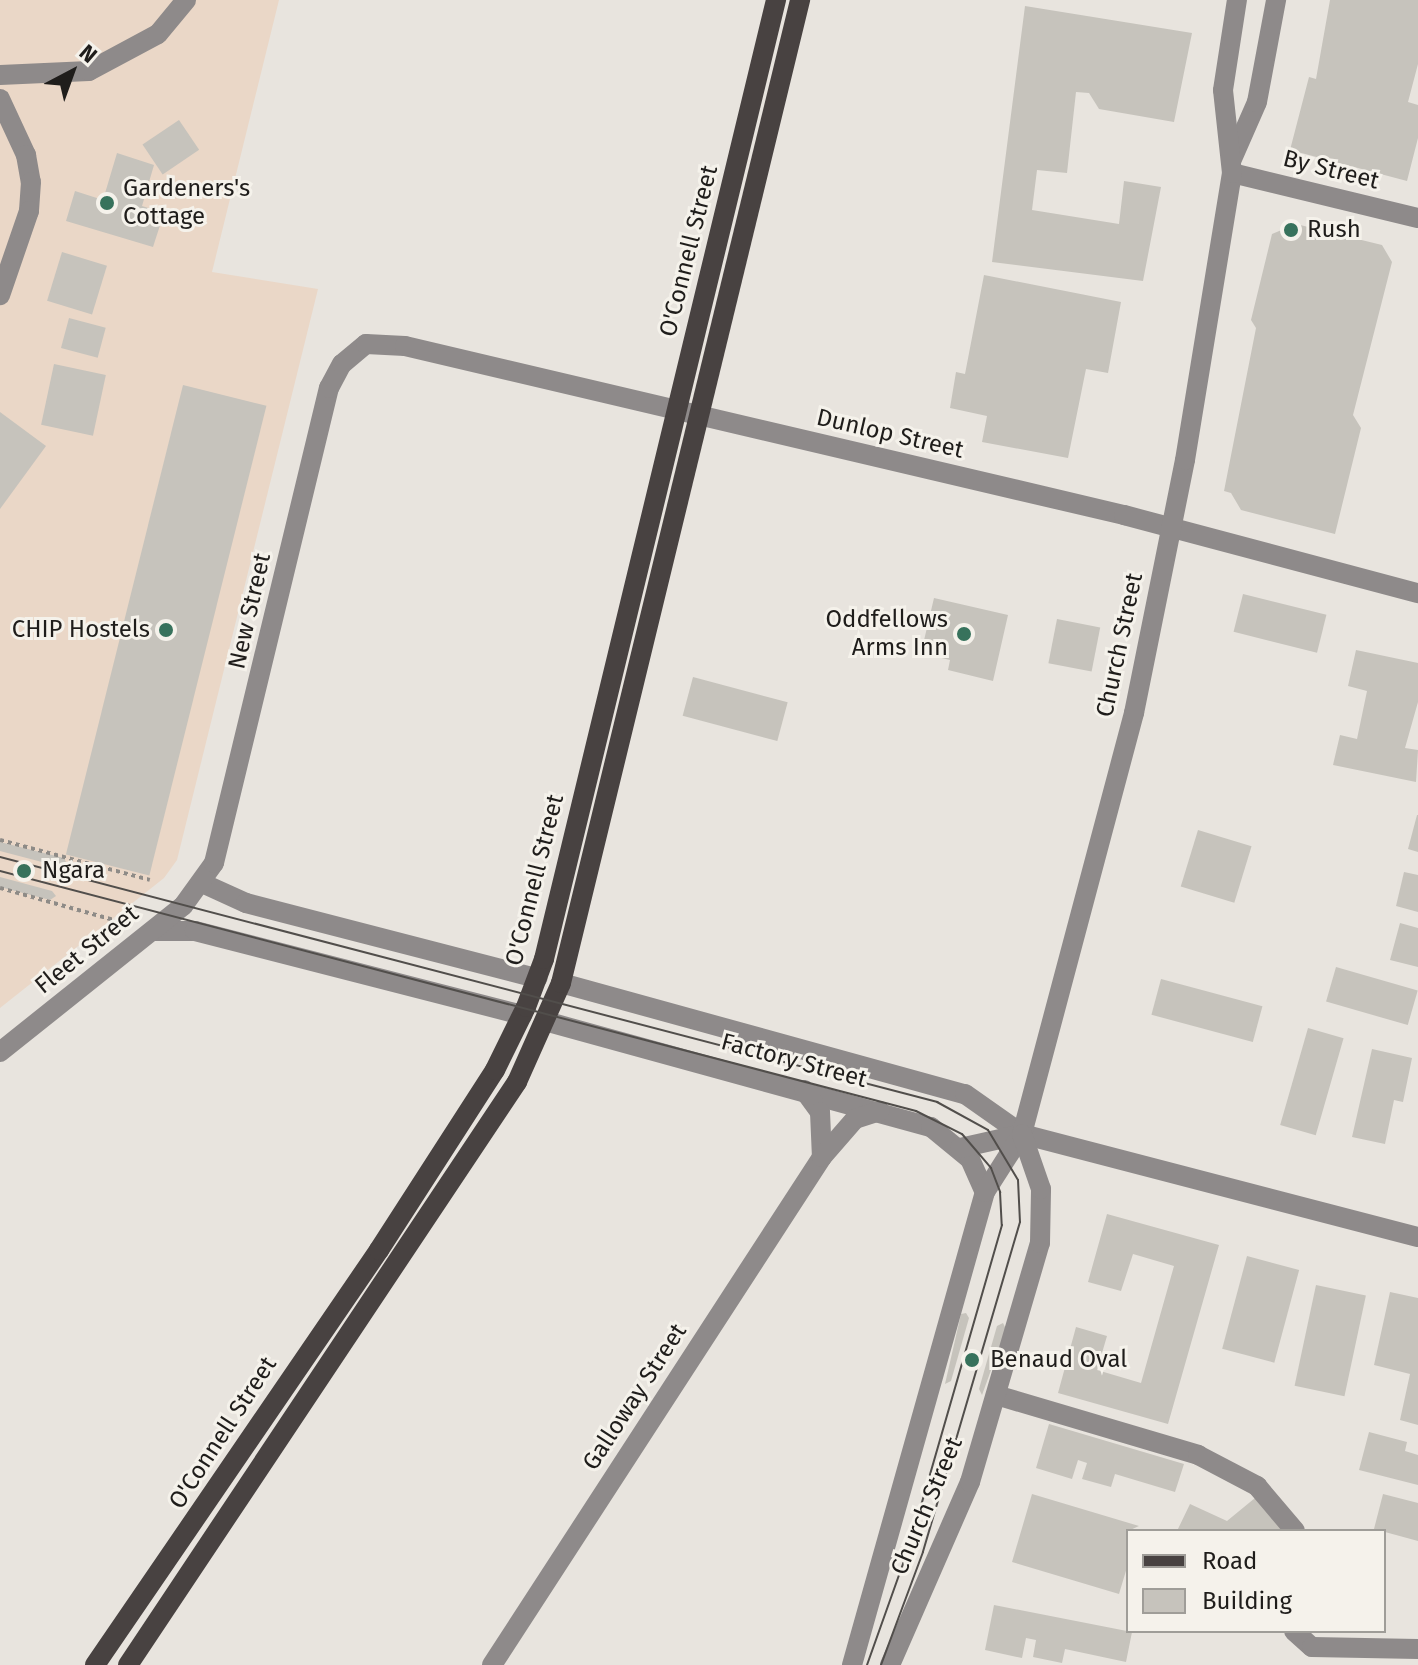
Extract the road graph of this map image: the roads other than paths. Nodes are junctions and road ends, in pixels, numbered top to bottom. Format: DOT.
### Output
graph roads {
  1 [pos="186,0"];
  2 [pos="776,0"];
  3 [pos="800,0"];
  4 [pos="1237,0"];
  5 [pos="1276,0"];
  6 [pos="0,75"];
  7 [pos="0,99"];
  8 [pos="1232,166"];
  9 [pos="1418,218"];
  10 [pos="0,295"];
  11 [pos="351,354"];
  12 [pos="677,411"];
  13 [pos="702,417"];
  14 [pos="1171,527"];
  15 [pos="1418,593"];
  16 [pos="202,883"];
  17 [pos="151,932"];
  18 [pos="537,978"];
  19 [pos="561,983"];
  20 [pos="522,1015"];
  21 [pos="545,1021"];
  22 [pos="0,1052"];
  23 [pos="804,1090"];
  24 [pos="880,1111"];
  25 [pos="1022,1134"];
  26 [pos="960,1148"];
  27 [pos="822,1157"];
  28 [pos="985,1192"];
  29 [pos="1418,1237"];
  30 [pos="996,1395"];
  31 [pos="1293,1529"];
  32 [pos="1296,1633"];
  33 [pos="1418,1649"];
  34 [pos="95,1665"];
  35 [pos="128,1665"];
  36 [pos="492,1665"];
  37 [pos="852,1665"];
  38 [pos="890,1665"];
  1 -- 6 [label="street"];
  2 -- 12 [label="main road, O'Connell Street"];
  3 -- 13 [label="main road, O'Connell Street"];
  4 -- 8 [label="street, Church Street"];
  5 -- 8 [label="street, Church Street"];
  7 -- 10 [label="street"];
  8 -- 9 [label="street, By Street"];
  8 -- 14 [label="street, Church Street"];
  11 -- 12 [label="street, Dunlop Street"];
  11 -- 16 [label="street, New Street"];
  12 -- 13 [label="street, Dunlop Street"];
  12 -- 18 [label="main road, O'Connell Street"];
  13 -- 14 [label="street, Dunlop Street"];
  13 -- 19 [label="main road, O'Connell Street"];
  14 -- 15 [label="street, Dunlop Street"];
  14 -- 25 [label="street, Church Street"];
  16 -- 17 [label="street, Fleet Street"];
  16 -- 18 [label="street"];
  17 -- 20 [label="street"];
  17 -- 22 [label="street, Fleet Street"];
  18 -- 20 [label="main road, O'Connell Street"];
  19 -- 21 [label="main road, O'Connell Street"];
  19 -- 25 [label="street, Factory Street"];
  20 -- 34 [label="main road, O'Connell Street"];
  21 -- 23 [label="street, Factory Street"];
  21 -- 35 [label="main road, O'Connell Street"];
  23 -- 24 [label="street, Factory Street"];
  23 -- 27 [label="street"];
  24 -- 26 [label="street, Factory Street"];
  24 -- 27 [label="street, Galloway Street"];
  25 -- 26 [label="street, Factory Street"];
  25 -- 28 [label="street, Church Street"];
  25 -- 29 [label="street, Factory Street"];
  25 -- 30 [label="street, Church Street"];
  26 -- 28 [label="street"];
  27 -- 36 [label="street, Galloway Street"];
  28 -- 37 [label="street, Church Street"];
  30 -- 31 [label="street"];
  30 -- 38 [label="street, Church Street"];
  32 -- 33 [label="street"];
}
